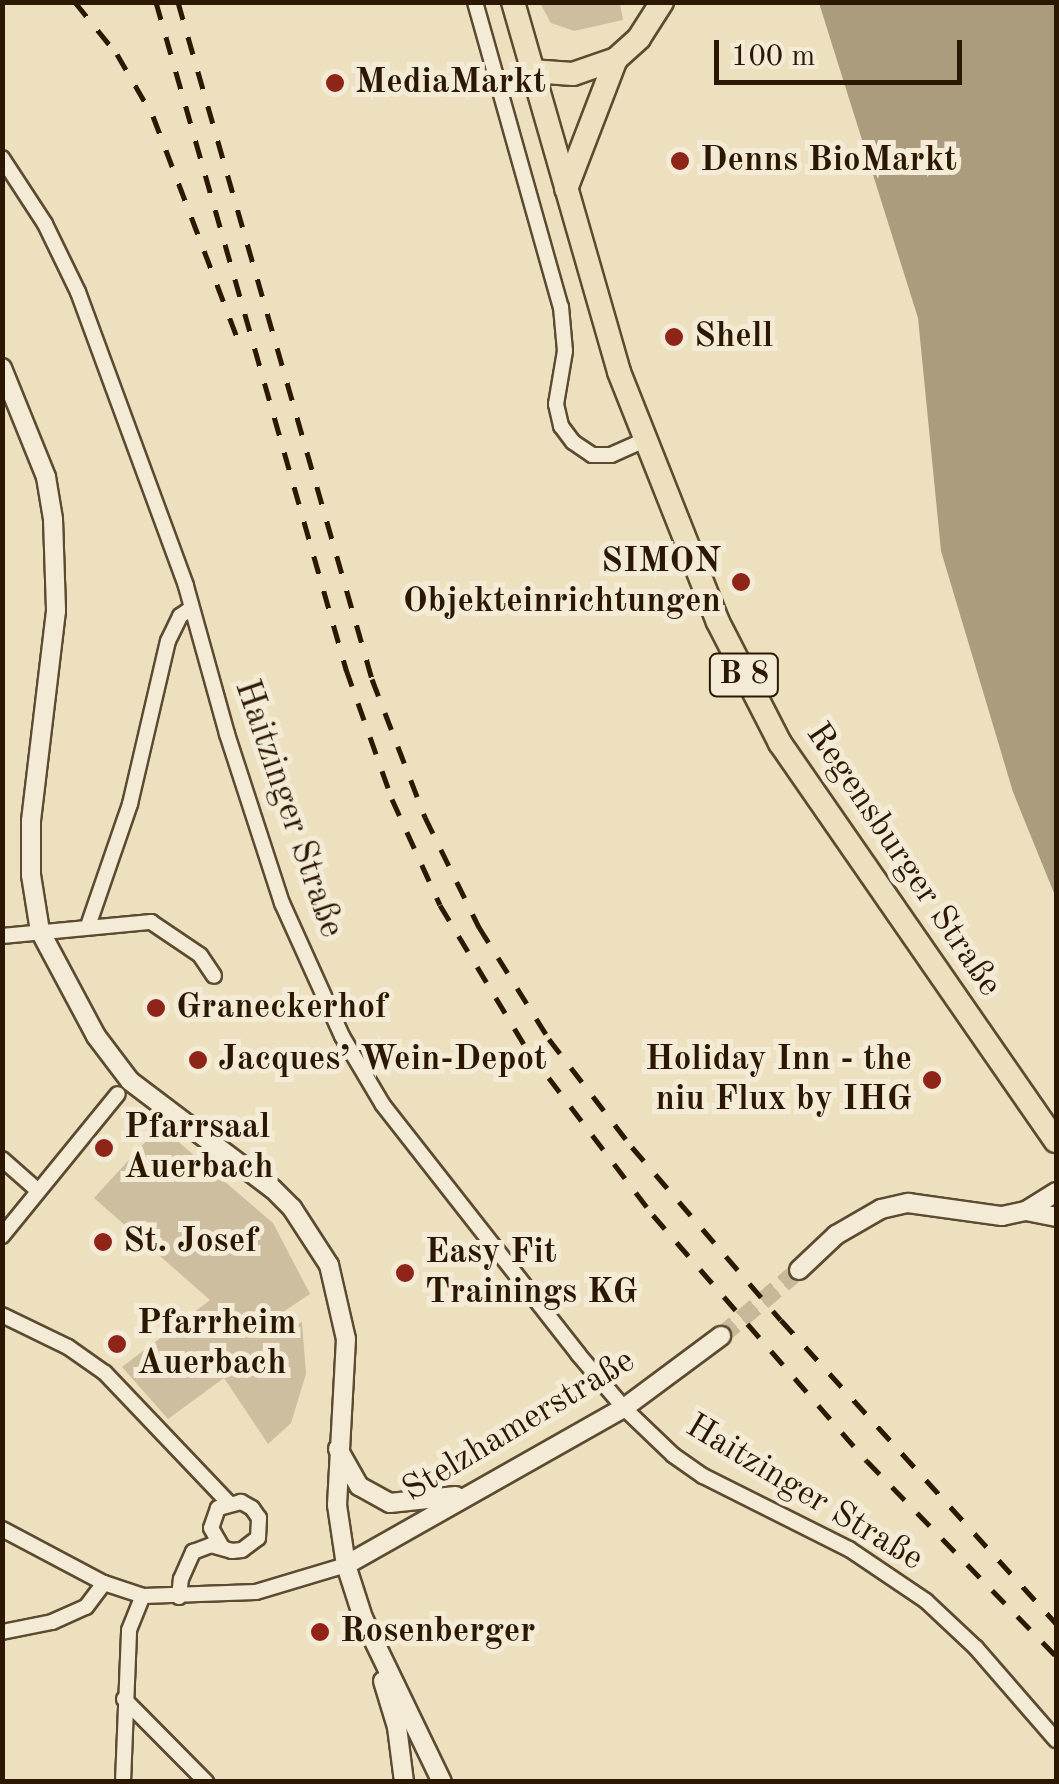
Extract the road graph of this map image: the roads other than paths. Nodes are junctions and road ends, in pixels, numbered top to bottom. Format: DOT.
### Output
graph roads {
  1 [pos="475,2"];
  2 [pos="502,2"];
  3 [pos="513,2"];
  4 [pos="662,2"];
  5 [pos="521,33"];
  6 [pos="616,59"];
  7 [pos="531,72"];
  8 [pos="2,158"];
  9 [pos="566,189"];
  10 [pos="2,368"];
  11 [pos="644,440"];
  12 [pos="192,608"];
  13 [pos="88,926"];
  14 [pos="40,930"];
  15 [pos="2,936"];
  16 [pos="214,976"];
  17 [pos="118,1094"];
  18 [pos="1056,1140"];
  19 [pos="2,1159"];
  20 [pos="36,1190"];
  21 [pos="1056,1192"];
  22 [pos="1026,1211"];
  23 [pos="1056,1217"];
  24 [pos="2,1236"];
  25 [pos="799,1270"];
  26 [pos="2,1314"];
  27 [pos="722,1336"];
  28 [pos="624,1408"];
  29 [pos="338,1448"];
  30 [pos="467,1494"];
  31 [pos="228,1502"];
  32 [pos="2,1529"];
  33 [pos="222,1547"];
  34 [pos="346,1565"];
  35 [pos="104,1583"];
  36 [pos="143,1596"];
  37 [pos="180,1597"];
  38 [pos="363,1618"];
  39 [pos="2,1632"];
  40 [pos="124,1699"];
  41 [pos="1056,1740"];
  42 [pos="123,1782"];
  43 [pos="206,1782"];
  44 [pos="404,1782"];
  45 [pos="442,1782"];
  1 -- 11 [label="street"];
  2 -- 5 [label="main road, B 8"];
  3 -- 5 [label="main road, Regensburger Straße / B 8"];
  4 -- 6 [label="main road"];
  5 -- 7 [label="main road, Regensburger Straße / B 8"];
  6 -- 7 [label="main road"];
  6 -- 9 [label="main road"];
  7 -- 9 [label="main road, Regensburger Straße / B 8"];
  8 -- 12 [label="street, Haitzinger Straße"];
  9 -- 11 [label="main road, Regensburger Straße / B 8"];
  10 -- 14 [label="street"];
  11 -- 18 [label="main road, Regensburger Straße / B 8"];
  12 -- 13 [label="street"];
  12 -- 28 [label="street, Haitzinger Straße"];
  13 -- 14 [label="street"];
  13 -- 16 [label="street"];
  14 -- 15 [label="street"];
  14 -- 29 [label="street"];
  17 -- 20 [label="street"];
  19 -- 20 [label="street"];
  20 -- 24 [label="street"];
  21 -- 22 [label="street"];
  22 -- 23 [label="street"];
  22 -- 25 [label="street"];
  26 -- 31 [label="street"];
  27 -- 28 [label="street, Stelzhamerstraße"];
  28 -- 30 [label="street, Stelzhamerstraße"];
  28 -- 41 [label="street, Haitzinger Straße"];
  29 -- 30 [label="street"];
  29 -- 34 [label="street"];
  30 -- 34 [label="street, Stelzhamerstraße"];
  31 -- 33 [label="street"];
  31 -- 33 [label="street"];
  32 -- 35 [label="street"];
  33 -- 37 [label="street"];
  34 -- 37 [label="street"];
  34 -- 38 [label="street"];
  35 -- 36 [label="street"];
  35 -- 39 [label="street"];
  36 -- 37 [label="street"];
  36 -- 40 [label="street"];
  38 -- 44 [label="street"];
  38 -- 45 [label="street"];
  40 -- 42 [label="street"];
  40 -- 43 [label="street"];
}
